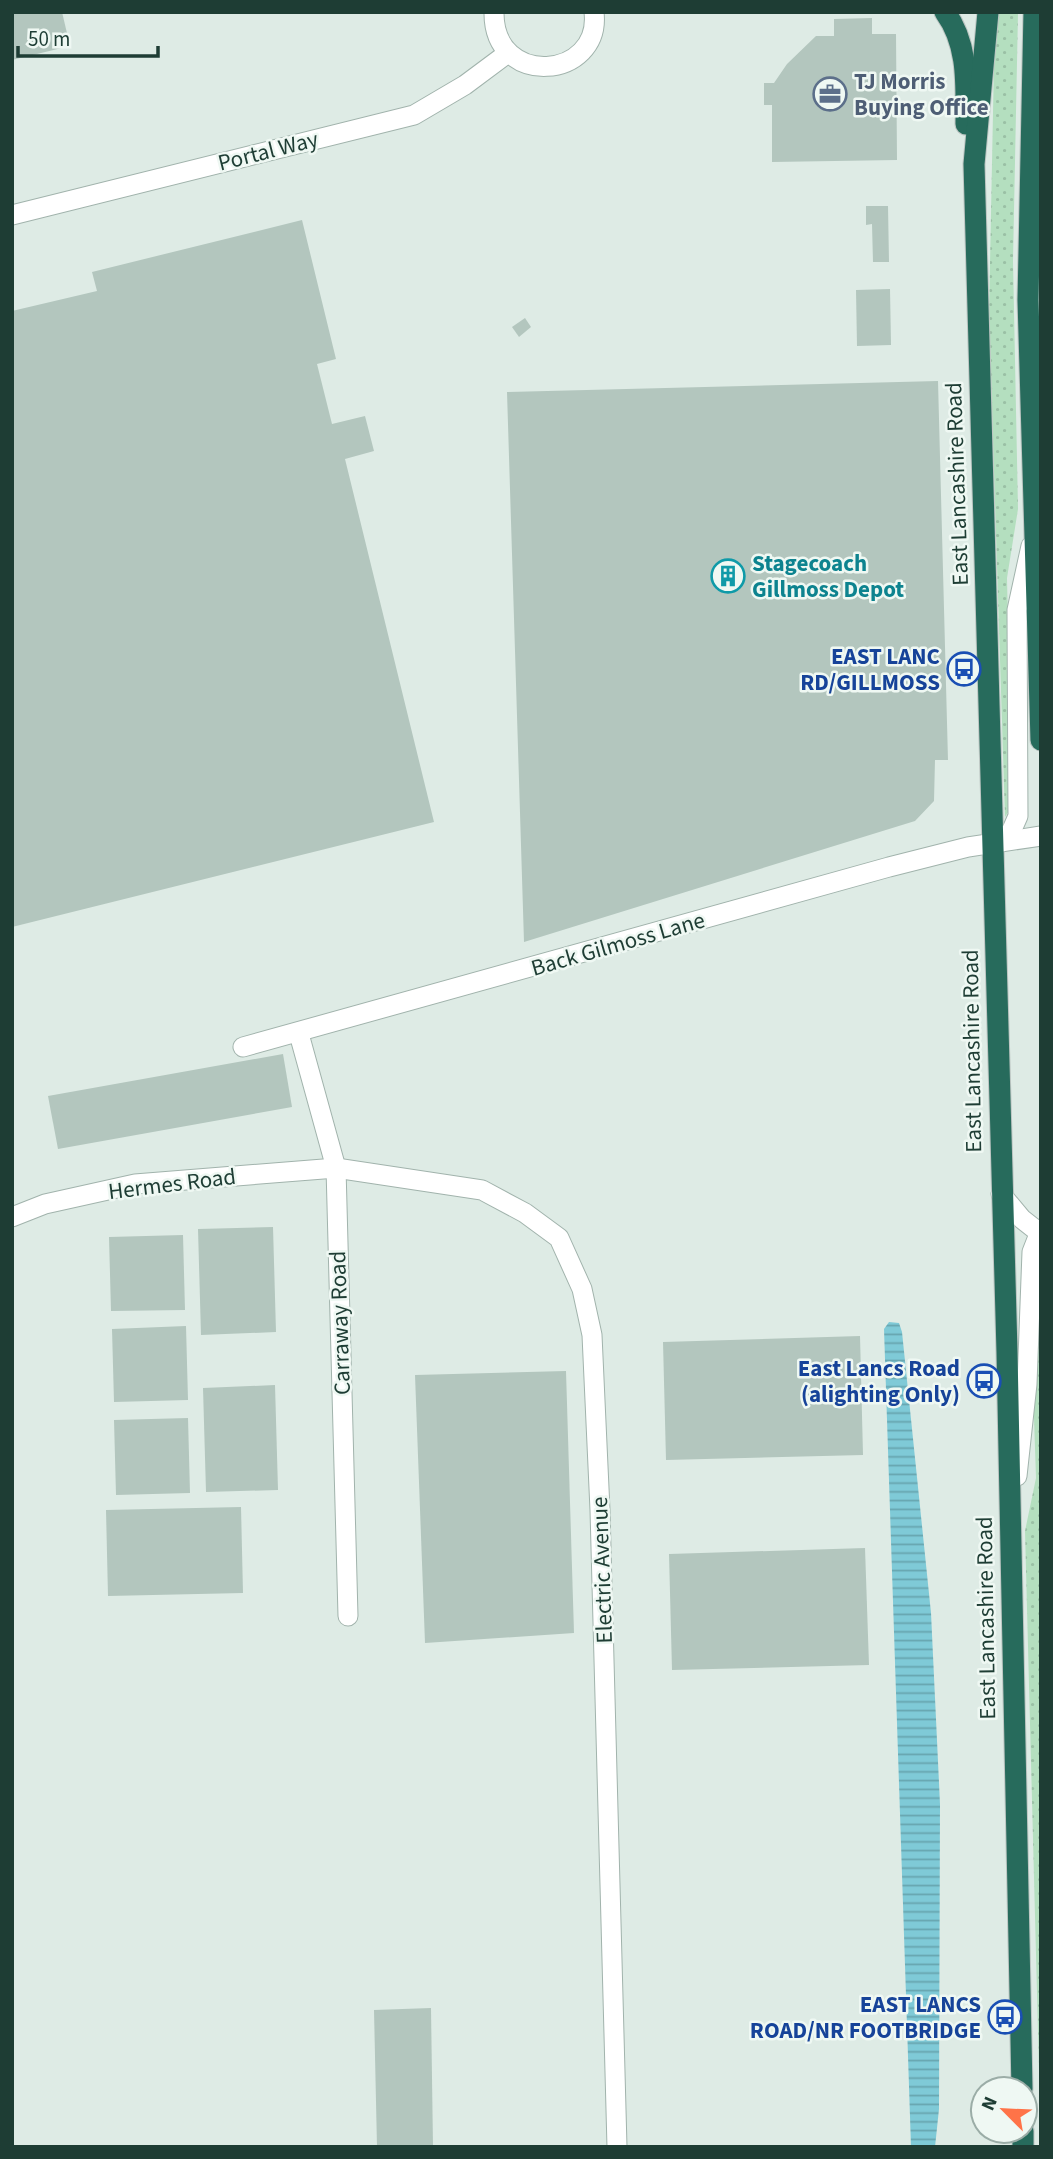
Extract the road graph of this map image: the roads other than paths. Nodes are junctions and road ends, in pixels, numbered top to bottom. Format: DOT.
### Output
graph roads {
  1 [pos="494,12"];
  2 [pos="594,12"];
  3 [pos="945,12"];
  4 [pos="988,12"];
  5 [pos="1034,12"];
  6 [pos="508,52"];
  7 [pos="974,164"];
  8 [pos="12,215"];
  9 [pos="1034,528"];
  10 [pos="1041,740"];
  11 [pos="1041,836"];
  12 [pos="993,843"];
  13 [pos="299,1034"];
  14 [pos="243,1047"];
  15 [pos="336,1168"];
  16 [pos="1001,1194"];
  17 [pos="12,1217"];
  18 [pos="1040,1232"];
  19 [pos="1011,1532"];
  20 [pos="348,1616"];
  21 [pos="1022,2075"];
  22 [pos="617,2147"];
  1 -- 6 [label="street"];
  2 -- 6 [label="street"];
  3 -- 7 [label="highway"];
  4 -- 7 [label="highway, East Lancashire Road"];
  5 -- 9 [label="highway"];
  6 -- 8 [label="street, Portal Way"];
  7 -- 12 [label="highway, East Lancashire Road"];
  9 -- 10 [label="highway"];
  9 -- 12 [label="street"];
  11 -- 12 [label="street, Back Gilmoss Lane"];
  12 -- 13 [label="street, Back Gilmoss Lane"];
  12 -- 16 [label="highway, East Lancashire Road"];
  13 -- 14 [label="street, Back Gilmoss Lane"];
  13 -- 15 [label="street, Carraway Road"];
  15 -- 17 [label="street, Hermes Road"];
  15 -- 20 [label="street, Carraway Road"];
  15 -- 22 [label="street, Electric Avenue"];
  16 -- 18 [label="street"];
  16 -- 19 [label="highway, East Lancashire Road"];
  18 -- 19 [label="street"];
  19 -- 21 [label="highway, East Lancashire Road"];
}
